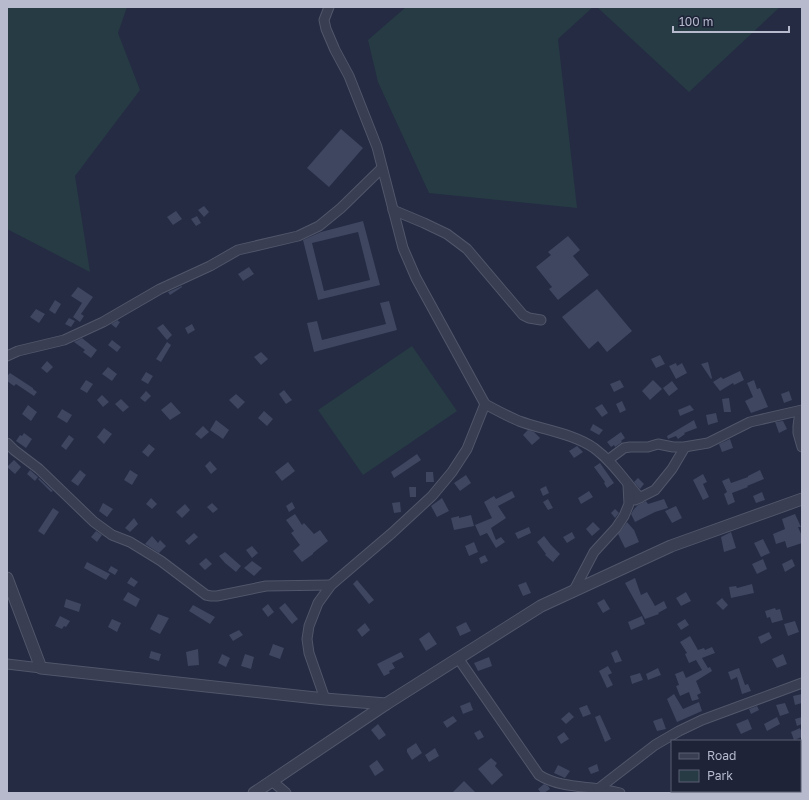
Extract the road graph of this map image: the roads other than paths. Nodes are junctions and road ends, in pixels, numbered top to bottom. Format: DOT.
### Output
graph roads {
  1 [pos="330,7"];
  2 [pos="382,168"];
  3 [pos="393,210"];
  4 [pos="541,320"];
  5 [pos="7,356"];
  6 [pos="486,404"];
  7 [pos="801,410"];
  8 [pos="7,443"];
  9 [pos="685,447"];
  10 [pos="802,448"];
  11 [pos="608,460"];
  12 [pos="628,486"];
  13 [pos="640,498"];
  14 [pos="802,499"];
  15 [pos="629,504"];
  16 [pos="7,578"];
  17 [pos="330,585"];
  18 [pos="573,592"];
  19 [pos="458,658"];
  20 [pos="7,664"];
  21 [pos="41,668"];
  22 [pos="802,683"];
  23 [pos="325,699"];
  24 [pos="386,704"];
  25 [pos="272,781"];
  26 [pos="598,789"];
  27 [pos="254,793"];
  28 [pos="286,793"];
  29 [pos="620,793"];
  1 -- 2 [label="street"];
  2 -- 3 [label="street"];
  2 -- 5 [label="street"];
  3 -- 4 [label="street"];
  3 -- 6 [label="street"];
  6 -- 11 [label="street"];
  6 -- 17 [label="street"];
  7 -- 9 [label="street"];
  7 -- 10 [label="street"];
  8 -- 17 [label="street"];
  9 -- 11 [label="street"];
  9 -- 13 [label="street"];
  11 -- 12 [label="street"];
  12 -- 13 [label="street"];
  12 -- 15 [label="street"];
  13 -- 15 [label="street"];
  14 -- 18 [label="street"];
  15 -- 18 [label="street"];
  16 -- 21 [label="street"];
  17 -- 23 [label="street"];
  18 -- 19 [label="street"];
  19 -- 24 [label="street"];
  19 -- 26 [label="street"];
  20 -- 21 [label="street"];
  21 -- 23 [label="street"];
  22 -- 26 [label="street"];
  23 -- 24 [label="street"];
  24 -- 25 [label="street"];
  25 -- 27 [label="street"];
  25 -- 28 [label="street"];
  26 -- 29 [label="street"];
}
